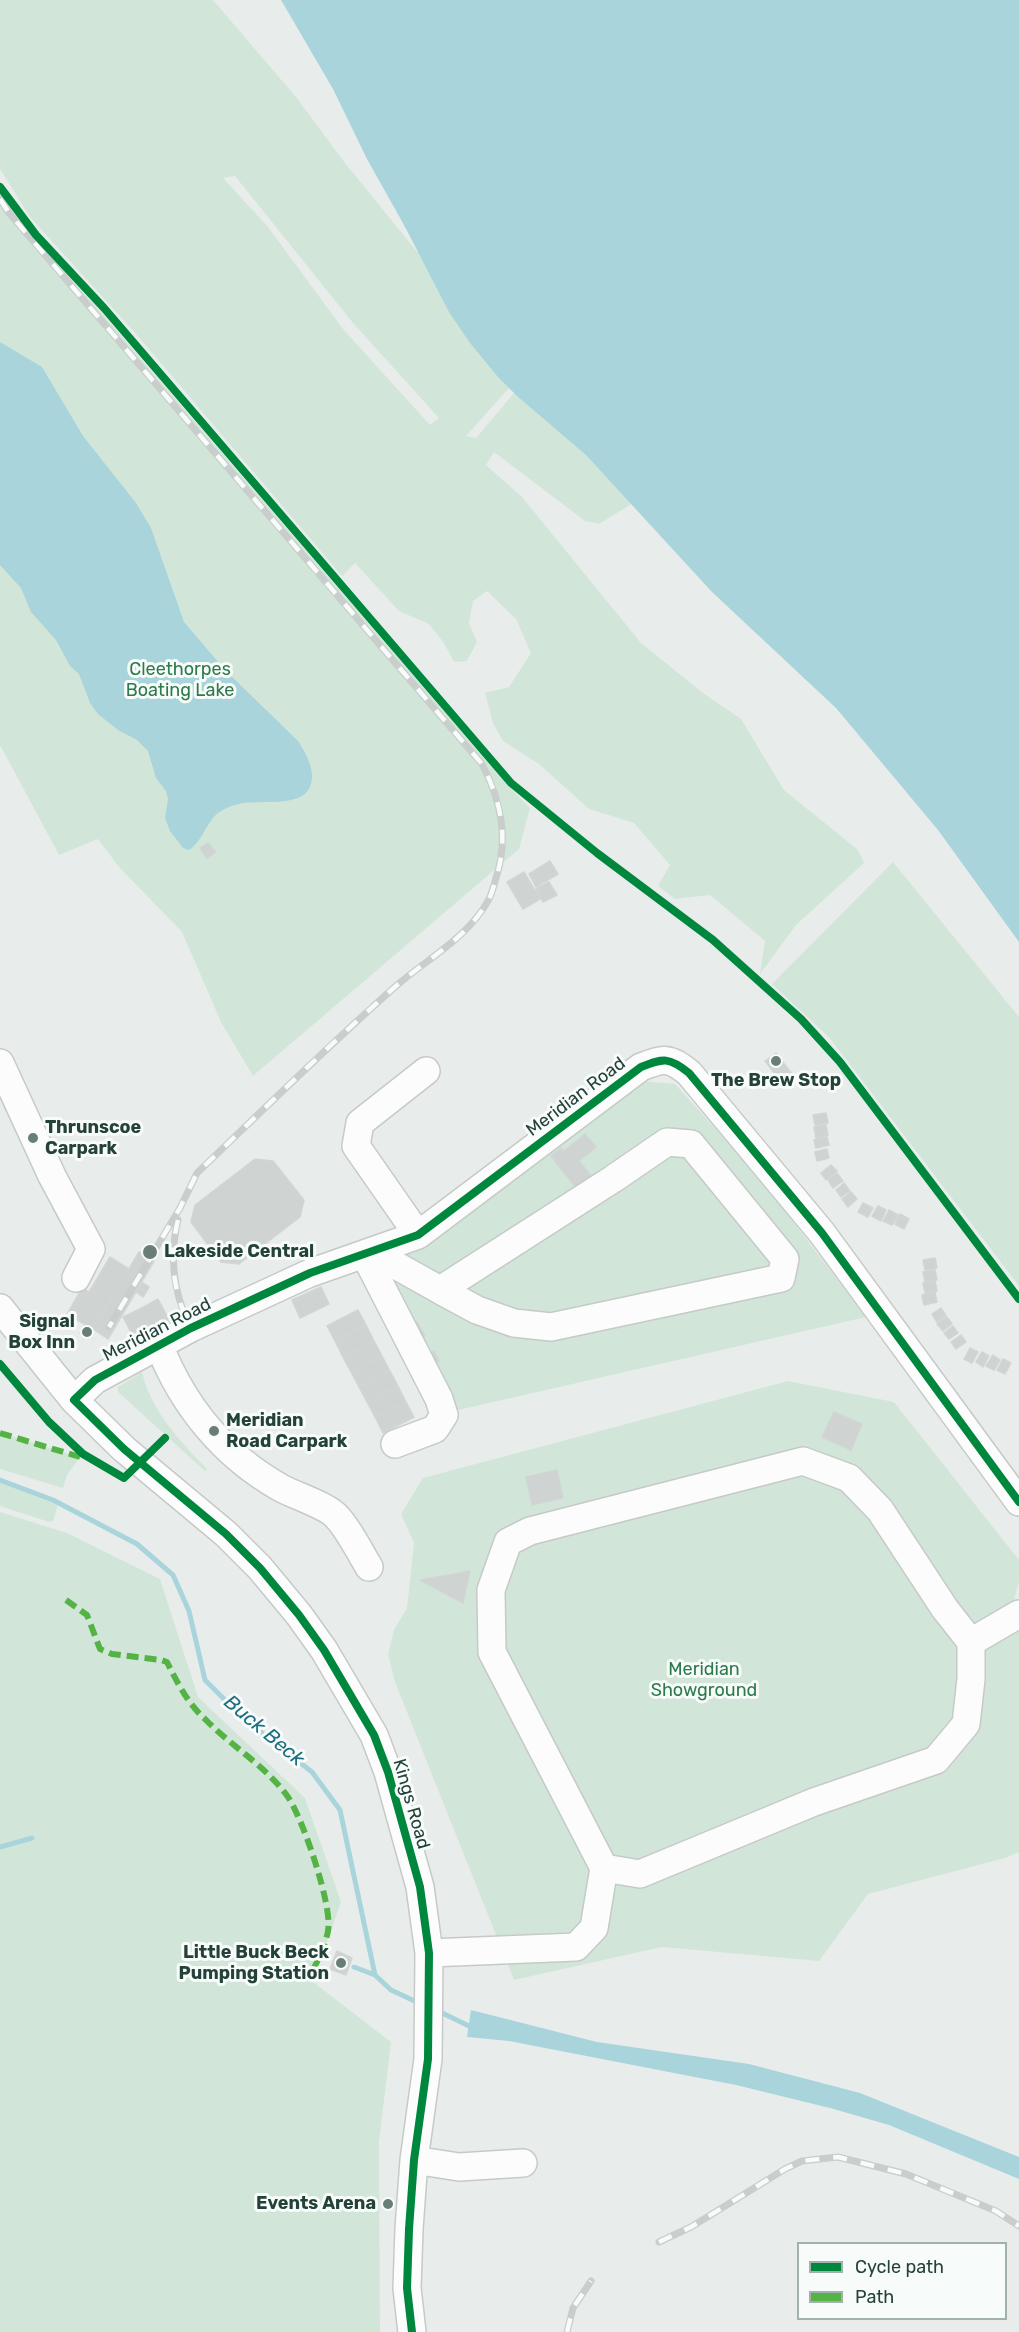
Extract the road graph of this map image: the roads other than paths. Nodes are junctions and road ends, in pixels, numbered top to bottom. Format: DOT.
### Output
graph roads {
  1 [pos="0,1063"];
  2 [pos="426,1071"];
  3 [pos="418,1235"];
  4 [pos="368,1253"];
  5 [pos="76,1278"];
  6 [pos="440,1290"];
  7 [pos="0,1308"];
  8 [pos="159,1345"];
  9 [pos="74,1400"];
  10 [pos="395,1444"];
  11 [pos="1019,1502"];
  12 [pos="369,1567"];
  13 [pos="1019,1614"];
  14 [pos="971,1642"];
  15 [pos="604,1868"];
  16 [pos="429,1953"];
  17 [pos="414,2160"];
  18 [pos="523,2163"];
  19 [pos="412,2332"];
  1 -- 5 [label="street"];
  2 -- 3 [label="street"];
  3 -- 4 [label="street, Meridian Road"];
  3 -- 11 [label="street, Meridian Road"];
  4 -- 6 [label="street"];
  4 -- 8 [label="street, Meridian Road"];
  4 -- 10 [label="street"];
  6 -- 6 [label="street"];
  7 -- 9 [label="street, Kings Road"];
  8 -- 9 [label="street, Meridian Road"];
  8 -- 12 [label="street"];
  9 -- 16 [label="street, Kings Road"];
  13 -- 14 [label="street"];
  14 -- 15 [label="street"];
  14 -- 15 [label="street"];
  15 -- 16 [label="street"];
  16 -- 17 [label="street, Kings Road"];
  17 -- 18 [label="street"];
  17 -- 19 [label="street, Kings Road"];
}
